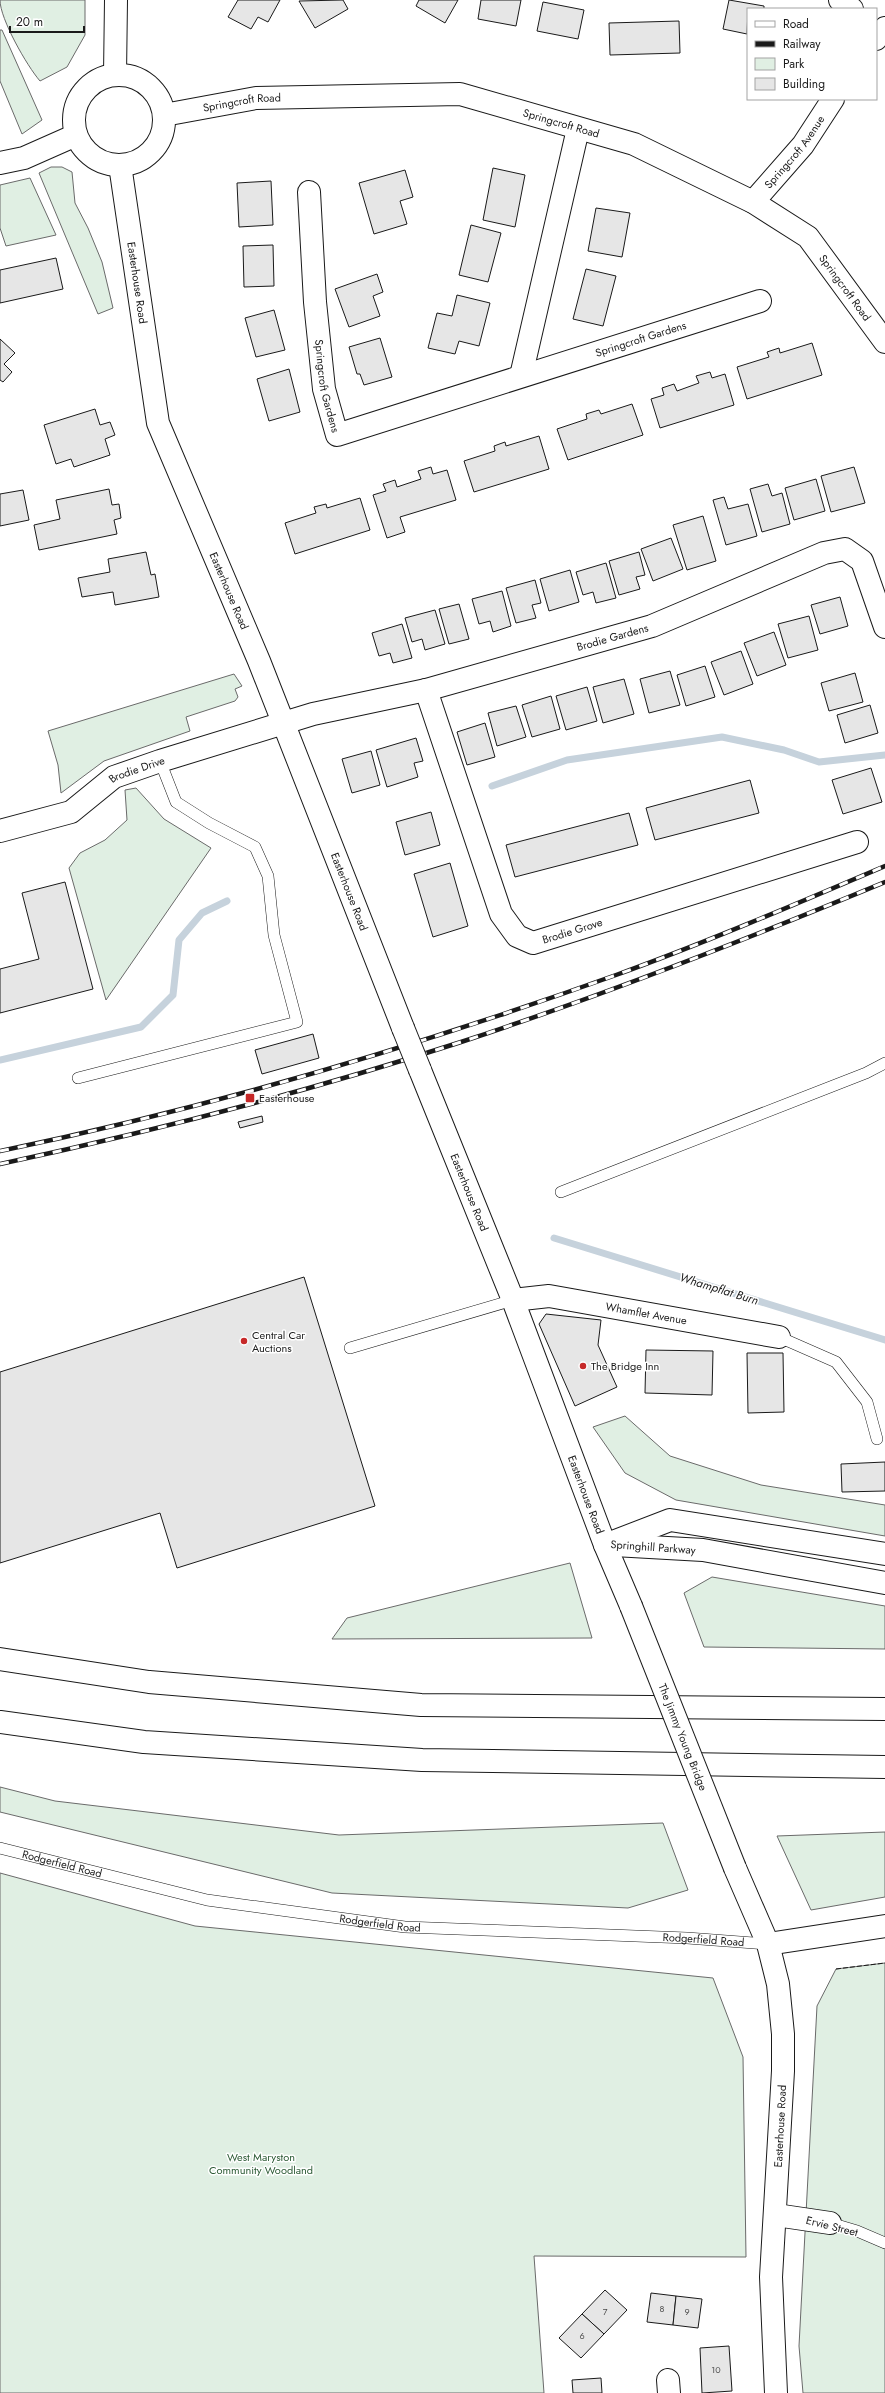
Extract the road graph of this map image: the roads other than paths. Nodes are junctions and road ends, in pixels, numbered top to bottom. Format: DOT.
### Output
graph roads {
  1 [pos="116,0"];
  2 [pos="840,0"];
  3 [pos="851,8"];
  4 [pos="115,75"];
  5 [pos="832,100"];
  6 [pos="164,115"];
  7 [pos="578,129"];
  8 [pos="76,135"];
  9 [pos="0,163"];
  10 [pos="120,165"];
  11 [pos="309,192"];
  12 [pos="753,202"];
  13 [pos="760,301"];
  14 [pos="885,342"];
  15 [pos="522,376"];
  16 [pos="885,627"];
  17 [pos="426,690"];
  18 [pos="283,722"];
  19 [pos="160,761"];
  20 [pos="0,831"];
  21 [pos="857,842"];
  22 [pos="885,1063"];
  23 [pos="78,1078"];
  24 [pos="561,1192"];
  25 [pos="513,1300"];
  26 [pos="779,1337"];
  27 [pos="350,1348"];
  28 [pos="877,1439"];
  29 [pos="605,1545"];
  30 [pos="885,1554"];
  31 [pos="885,1583"];
  32 [pos="631,1606"];
  33 [pos="0,1659"];
  34 [pos="885,1710"];
  35 [pos="0,1722"];
  36 [pos="885,1768"];
  37 [pos="0,1848"];
  38 [pos="735,1868"];
  39 [pos="885,1926"];
  40 [pos="768,1944"];
  41 [pos="776,2215"];
  42 [pos="830,2223"];
  43 [pos="885,2243"];
  44 [pos="776,2393"];
  1 -- 4 [label="main road"];
  2 -- 3 [label="main road"];
  4 -- 6 [label="main road"];
  4 -- 8 [label="main road"];
  5 -- 12 [label="main road, Springcroft Avenue"];
  6 -- 7 [label="main road, Springcroft Road"];
  6 -- 10 [label="main road"];
  7 -- 12 [label="main road, Springcroft Road"];
  7 -- 15 [label="main road"];
  8 -- 9 [label="main road"];
  8 -- 10 [label="main road"];
  10 -- 18 [label="main road, Easterhouse Road"];
  11 -- 15 [label="main road, Springcroft Gardens"];
  12 -- 14 [label="main road, Springcroft Road"];
  13 -- 15 [label="main road, Springcroft Gardens"];
  16 -- 17 [label="main road, Brodie Gardens"];
  17 -- 18 [label="main road, Brodie Gardens"];
  17 -- 21 [label="main road, Brodie Grove"];
  18 -- 19 [label="main road, Brodie Drive"];
  18 -- 25 [label="main road, Easterhouse Road, bridge"];
  19 -- 20 [label="main road, Brodie Drive"];
  19 -- 23 [label="lane"];
  22 -- 24 [label="lane"];
  25 -- 26 [label="main road, Whamflet Avenue"];
  25 -- 27 [label="lane"];
  25 -- 29 [label="main road, Easterhouse Road"];
  26 -- 28 [label="lane"];
  29 -- 30 [label="main road, Springhill Parkway"];
  29 -- 31 [label="main road, Springhill Parkway"];
  29 -- 32 [label="main road, Easterhouse Road"];
  32 -- 38 [label="main road, The Jimmy Young Bridge, bridge"];
  33 -- 34 [label="main road"];
  35 -- 36 [label="main road"];
  37 -- 40 [label="lane, Rodgerfield Road"];
  38 -- 40 [label="main road, Easterhouse Road"];
  39 -- 40 [label="main road"];
  40 -- 41 [label="main road, Easterhouse Road"];
  41 -- 42 [label="main road, Ervie Street"];
  41 -- 44 [label="main road, Easterhouse Road"];
  42 -- 43 [label="lane, Ervie Street"];
}
